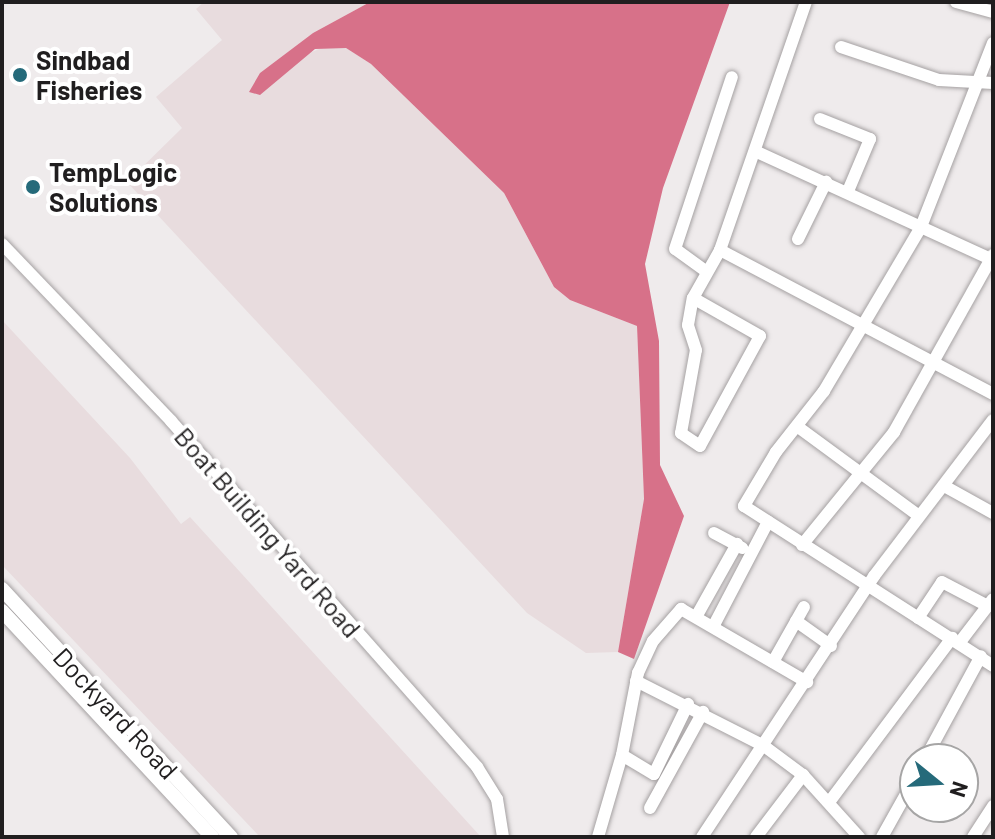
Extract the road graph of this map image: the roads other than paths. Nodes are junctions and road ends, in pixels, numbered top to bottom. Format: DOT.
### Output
graph roads {
  1 [pos="806,2"];
  2 [pos="956,2"];
  3 [pos="993,12"];
  4 [pos="993,43"];
  5 [pos="841,47"];
  6 [pos="732,77"];
  7 [pos="987,82"];
  8 [pos="820,119"];
  9 [pos="757,152"];
  10 [pos="826,182"];
  11 [pos="848,191"];
  12 [pos="921,227"];
  13 [pos="798,239"];
  14 [pos="2,244"];
  15 [pos="720,250"];
  16 [pos="992,258"];
  17 [pos="707,272"];
  18 [pos="693,298"];
  19 [pos="864,322"];
  20 [pos="937,363"];
  21 [pos="993,394"];
  22 [pos="993,420"];
  23 [pos="798,427"];
  24 [pos="861,473"];
  25 [pos="946,487"];
  26 [pos="993,513"];
  27 [pos="919,516"];
  28 [pos="768,522"];
  29 [pos="714,533"];
  30 [pos="737,544"];
  31 [pos="802,545"];
  32 [pos="751,554"];
  33 [pos="2,589"];
  34 [pos="868,590"];
  35 [pos="991,602"];
  36 [pos="804,607"];
  37 [pos="2,611"];
  38 [pos="696,617"];
  39 [pos="918,618"];
  40 [pos="796,621"];
  41 [pos="713,627"];
  42 [pos="956,640"];
  43 [pos="42,644"];
  44 [pos="831,646"];
  45 [pos="981,656"];
  46 [pos="773,662"];
  47 [pos="993,666"];
  48 [pos="636,681"];
  49 [pos="807,682"];
  50 [pos="688,704"];
  51 [pos="703,712"];
  52 [pos="934,743"];
  53 [pos="764,746"];
  54 [pos="622,755"];
  55 [pos="803,775"];
  56 [pos="830,801"];
  57 [pos="993,806"];
  58 [pos="899,807"];
  59 [pos="650,808"];
  60 [pos="856,836"];
  61 [pos="212,837"];
  62 [pos="231,837"];
  63 [pos="503,837"];
  64 [pos="598,837"];
  65 [pos="702,837"];
  66 [pos="756,837"];
  67 [pos="882,837"];
  68 [pos="973,837"];
  1 -- 9 [label="street"];
  2 -- 3 [label="street"];
  4 -- 7 [label="street"];
  5 -- 7 [label="street"];
  6 -- 17 [label="street"];
  7 -- 12 [label="street"];
  8 -- 11 [label="street"];
  9 -- 10 [label="street"];
  9 -- 15 [label="street"];
  10 -- 11 [label="street"];
  10 -- 13 [label="street"];
  11 -- 12 [label="street"];
  12 -- 16 [label="street"];
  12 -- 19 [label="street"];
  14 -- 63 [label="street, Boat Building Yard Road"];
  15 -- 17 [label="street"];
  15 -- 19 [label="street"];
  16 -- 20 [label="street"];
  17 -- 18 [label="street"];
  18 -- 18 [label="street"];
  19 -- 20 [label="street"];
  19 -- 23 [label="street"];
  20 -- 21 [label="street"];
  20 -- 24 [label="street"];
  22 -- 25 [label="street"];
  23 -- 24 [label="street"];
  23 -- 28 [label="street"];
  24 -- 27 [label="street"];
  24 -- 31 [label="street"];
  25 -- 26 [label="street"];
  25 -- 27 [label="street"];
  27 -- 34 [label="street"];
  28 -- 31 [label="street"];
  28 -- 32 [label="street"];
  29 -- 30 [label="street"];
  30 -- 32 [label="street"];
  30 -- 38 [label="street"];
  31 -- 34 [label="street"];
  32 -- 41 [label="street"];
  33 -- 43 [label="street, Dockyard Road"];
  34 -- 39 [label="street"];
  34 -- 44 [label="street"];
  35 -- 39 [label="street"];
  35 -- 42 [label="street"];
  36 -- 40 [label="street"];
  37 -- 43 [label="street, Dockyard Road"];
  38 -- 41 [label="street"];
  38 -- 48 [label="street"];
  39 -- 42 [label="street"];
  40 -- 44 [label="street"];
  40 -- 46 [label="street"];
  41 -- 46 [label="street"];
  42 -- 45 [label="street"];
  42 -- 56 [label="street"];
  43 -- 61 [label="street, Dockyard Road"];
  43 -- 62 [label="street, Dockyard Road"];
  44 -- 49 [label="street"];
  45 -- 47 [label="street"];
  45 -- 52 [label="street"];
  46 -- 49 [label="street"];
  48 -- 50 [label="street"];
  48 -- 54 [label="street"];
  49 -- 53 [label="street"];
  50 -- 51 [label="street"];
  50 -- 54 [label="street"];
  51 -- 53 [label="street"];
  51 -- 59 [label="street"];
  53 -- 55 [label="street"];
  53 -- 65 [label="street"];
  54 -- 64 [label="street"];
  55 -- 56 [label="street"];
  55 -- 66 [label="street"];
  56 -- 60 [label="street"];
  57 -- 68 [label="street"];
  58 -- 67 [label="street"];
}
